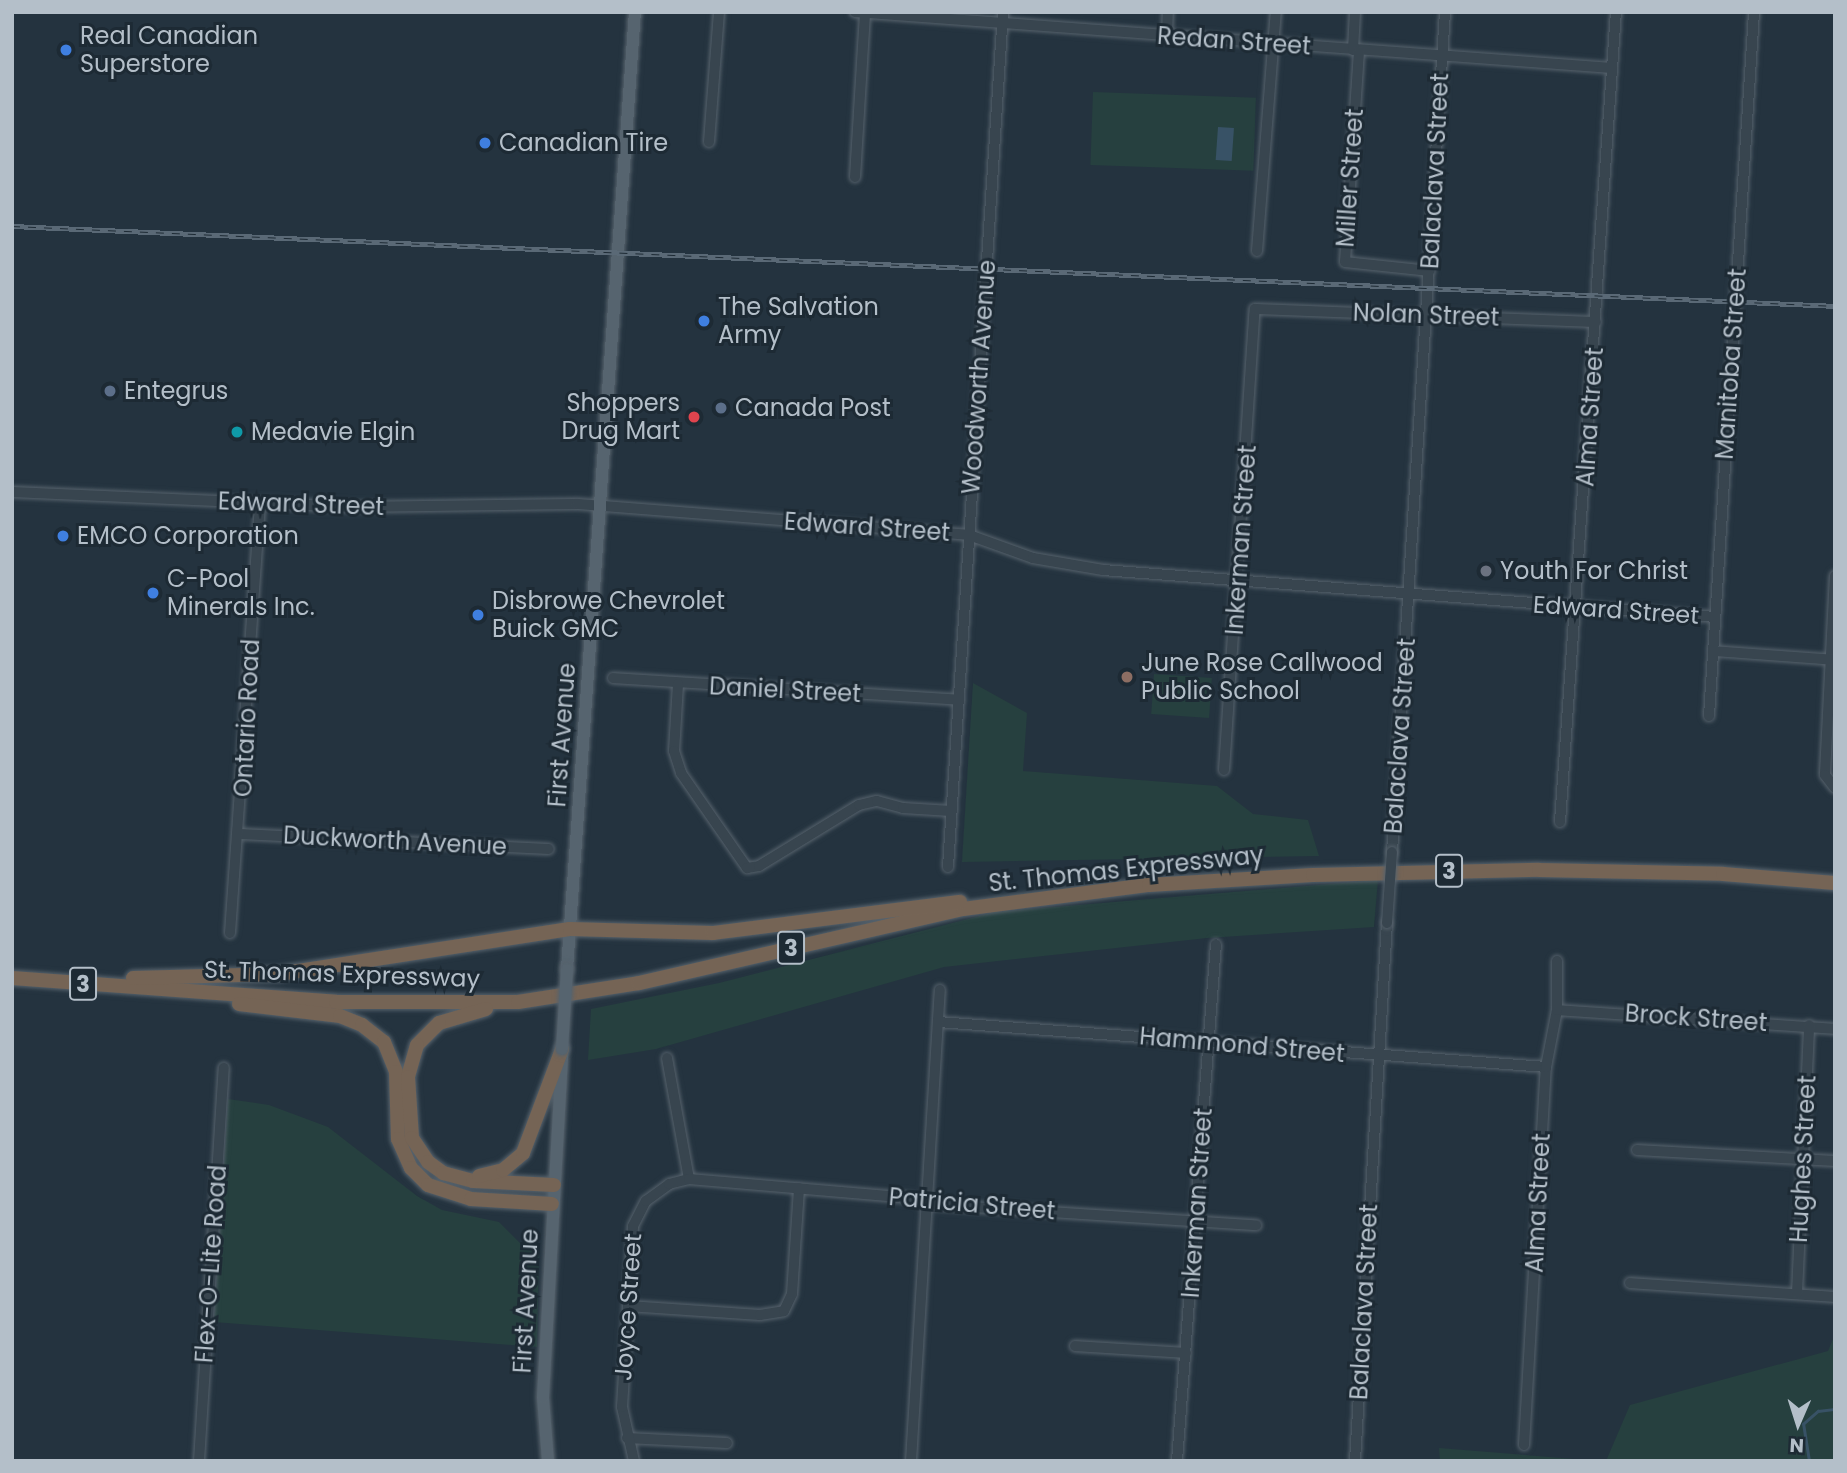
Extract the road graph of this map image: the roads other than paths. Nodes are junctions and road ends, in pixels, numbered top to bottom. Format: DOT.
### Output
graph roads {
  1 [pos="635,12"];
  2 [pos="719,12"];
  3 [pos="855,12"];
  4 [pos="1003,12"];
  5 [pos="1168,12"];
  6 [pos="1276,12"];
  7 [pos="1355,12"];
  8 [pos="1445,12"];
  9 [pos="1616,12"];
  10 [pos="1754,12"];
  11 [pos="865,13"];
  12 [pos="1002,24"];
  13 [pos="1167,36"];
  14 [pos="1275,44"];
  15 [pos="1356,50"];
  16 [pos="1442,57"];
  17 [pos="1612,68"];
  18 [pos="709,142"];
  19 [pos="855,177"];
  20 [pos="1257,251"];
  21 [pos="1430,271"];
  22 [pos="1255,309"];
  23 [pos="1427,314"];
  24 [pos="1596,322"];
  25 [pos="12,492"];
  26 [pos="260,503"];
  27 [pos="600,507"];
  28 [pos="969,535"];
  29 [pos="1835,576"];
  30 [pos="1240,581"];
  31 [pos="1409,593"];
  32 [pos="1578,607"];
  33 [pos="1715,617"];
  34 [pos="1713,652"];
  35 [pos="1832,659"];
  36 [pos="613,678"];
  37 [pos="678,684"];
  38 [pos="958,700"];
  39 [pos="1709,716"];
  40 [pos="1224,770"];
  41 [pos="1835,788"];
  42 [pos="951,811"];
  43 [pos="1560,822"];
  44 [pos="240,834"];
  45 [pos="549,849"];
  46 [pos="948,867"];
  47 [pos="1835,883"];
  48 [pos="1064,893"];
  49 [pos="570,929"];
  50 [pos="230,933"];
  51 [pos="1216,944"];
  52 [pos="1556,961"];
  53 [pos="12,976"];
  54 [pos="155,989"];
  55 [pos="940,990"];
  56 [pos="518,1002"];
  57 [pos="1557,1010"];
  58 [pos="938,1023"];
  59 [pos="1809,1025"];
  60 [pos="1835,1029"];
  61 [pos="1209,1042"];
  62 [pos="562,1049"];
  63 [pos="1379,1056"];
  64 [pos="667,1058"];
  65 [pos="1546,1067"];
  66 [pos="224,1068"];
  67 [pos="1637,1150"];
  68 [pos="1802,1159"];
  69 [pos="1835,1161"];
  70 [pos="451,1175"];
  71 [pos="689,1179"];
  72 [pos="554,1185"];
  73 [pos="799,1188"];
  74 [pos="552,1204"];
  75 [pos="927,1204"];
  76 [pos="1196,1222"];
  77 [pos="1256,1225"];
  78 [pos="1630,1283"];
  79 [pos="1797,1293"];
  80 [pos="1835,1297"];
  81 [pos="628,1306"];
  82 [pos="1075,1346"];
  83 [pos="1186,1353"];
  84 [pos="627,1438"];
  85 [pos="727,1443"];
  86 [pos="1524,1445"];
  87 [pos="199,1461"];
  88 [pos="548,1461"];
  89 [pos="634,1461"];
  90 [pos="911,1461"];
  91 [pos="1177,1461"];
  92 [pos="1355,1461"];
  1 -- 27 [label="main road, First Avenue"];
  2 -- 18 [label="street"];
  3 -- 11 [label="street, Redan Street"];
  4 -- 12 [label="street, Woodworth Avenue"];
  5 -- 13 [label="street"];
  6 -- 14 [label="street"];
  7 -- 15 [label="street"];
  8 -- 16 [label="street, Balaclava Street"];
  9 -- 17 [label="street, Alma Street"];
  10 -- 33 [label="street, Manitoba Street"];
  11 -- 12 [label="street, Redan Street"];
  11 -- 19 [label="street"];
  12 -- 13 [label="street, Redan Street"];
  12 -- 28 [label="street, Woodworth Avenue"];
  13 -- 14 [label="street, Redan Street"];
  14 -- 15 [label="street, Redan Street"];
  14 -- 20 [label="street"];
  15 -- 16 [label="street, Redan Street"];
  15 -- 21 [label="street, Miller Street"];
  16 -- 17 [label="street, Redan Street"];
  16 -- 21 [label="street, Balaclava Street"];
  17 -- 24 [label="street, Alma Street"];
  21 -- 23 [label="street, Balaclava Street"];
  22 -- 23 [label="street, Nolan Street"];
  22 -- 30 [label="street, Inkerman Street"];
  23 -- 24 [label="street, Nolan Street"];
  23 -- 31 [label="street, Balaclava Street"];
  24 -- 32 [label="street, Alma Street"];
  25 -- 26 [label="street, Edward Street"];
  26 -- 27 [label="street, Edward Street"];
  26 -- 44 [label="street, Ontario Road"];
  27 -- 28 [label="street, Edward Street"];
  27 -- 49 [label="main road, First Avenue"];
  28 -- 30 [label="street, Edward Street"];
  28 -- 38 [label="street, Woodworth Avenue"];
  29 -- 35 [label="street"];
  30 -- 31 [label="street, Edward Street"];
  30 -- 40 [label="street, Inkerman Street"];
  31 -- 32 [label="street, Edward Street"];
  31 -- 63 [label="street, Balaclava Street, bridge"];
  32 -- 33 [label="street, Edward Street"];
  32 -- 43 [label="street, Alma Street"];
  33 -- 34 [label="street, Manitoba Street"];
  34 -- 35 [label="street"];
  34 -- 39 [label="street, Manitoba Street"];
  35 -- 41 [label="street"];
  36 -- 37 [label="street, Daniel Street"];
  37 -- 38 [label="street, Daniel Street"];
  37 -- 42 [label="street"];
  38 -- 42 [label="street, Woodworth Avenue"];
  42 -- 46 [label="street, Woodworth Avenue"];
  44 -- 45 [label="street, Duckworth Avenue"];
  44 -- 50 [label="street, Ontario Road"];
  47 -- 48 [label="highway, St. Thomas Expressway / 3"];
  48 -- 49 [label="highway"];
  48 -- 56 [label="highway, St. Thomas Expressway / 3"];
  49 -- 53 [label="highway"];
  49 -- 62 [label="main road, First Avenue, bridge"];
  51 -- 61 [label="street, Inkerman Street"];
  52 -- 57 [label="street, Alma Street"];
  53 -- 54 [label="highway, St. Thomas Expressway / 3"];
  54 -- 56 [label="highway, St. Thomas Expressway / 3"];
  54 -- 74 [label="highway"];
  55 -- 58 [label="street"];
  56 -- 70 [label="highway"];
  57 -- 59 [label="street, Brock Street"];
  57 -- 65 [label="street, Alma Street"];
  58 -- 61 [label="street, Hammond Street"];
  58 -- 75 [label="street"];
  59 -- 60 [label="street, Brock Street"];
  59 -- 68 [label="street, Hughes Street"];
  61 -- 63 [label="street, Hammond Street"];
  61 -- 76 [label="street, Inkerman Street"];
  62 -- 70 [label="highway"];
  62 -- 72 [label="main road, First Avenue"];
  63 -- 65 [label="street, Hammond Street"];
  63 -- 92 [label="street, Balaclava Street"];
  64 -- 71 [label="street"];
  65 -- 86 [label="street, Alma Street"];
  66 -- 87 [label="street, Flex-O-Lite Road"];
  67 -- 68 [label="street"];
  68 -- 69 [label="street"];
  68 -- 79 [label="street, Hughes Street"];
  70 -- 72 [label="highway"];
  71 -- 73 [label="street, Patricia Street"];
  71 -- 81 [label="street, Joyce Street"];
  72 -- 74 [label="main road, First Avenue"];
  73 -- 75 [label="street, Patricia Street"];
  73 -- 81 [label="street"];
  74 -- 88 [label="main road, First Avenue"];
  75 -- 76 [label="street, Patricia Street"];
  75 -- 90 [label="street"];
  76 -- 77 [label="street, Patricia Street"];
  76 -- 83 [label="street, Inkerman Street"];
  78 -- 79 [label="street"];
  79 -- 80 [label="street"];
  81 -- 84 [label="street, Joyce Street"];
  82 -- 83 [label="street"];
  83 -- 91 [label="street, Inkerman Street"];
  84 -- 85 [label="street"];
  84 -- 89 [label="street, Joyce Street"];
}
